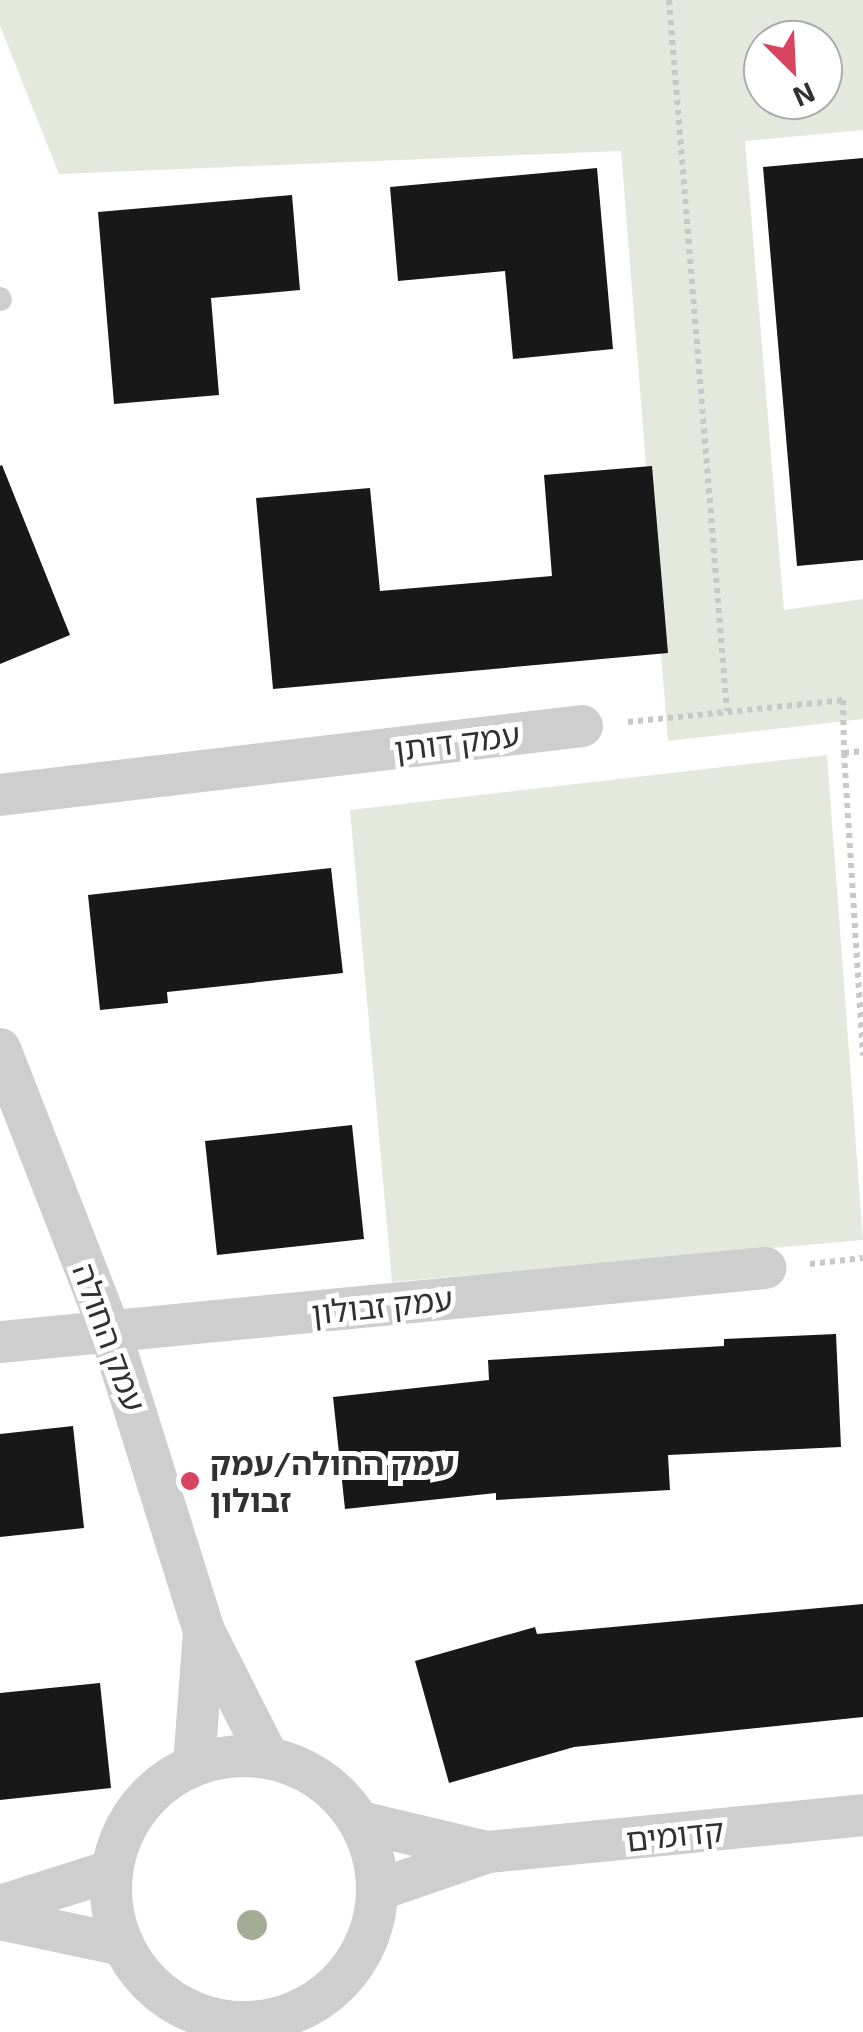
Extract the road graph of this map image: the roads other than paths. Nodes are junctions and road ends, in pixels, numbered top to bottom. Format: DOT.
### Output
graph roads {
  1 [pos="582,726"];
  2 [pos="0,795"];
  3 [pos="0,1049"];
  4 [pos="765,1268"];
  5 [pos="110,1332"];
  6 [pos="0,1342"];
  7 [pos="204,1631"];
  8 [pos="268,1757"];
  9 [pos="194,1765"];
  10 [pos="863,1815"];
  11 [pos="360,1822"];
  12 [pos="488,1852"];
  13 [pos="111,1871"];
  14 [pos="378,1890"];
  15 [pos="0,1906"];
  16 [pos="0,1919"];
  17 [pos="122,1945"];
  18 [pos="191,2021"];
  19 [pos="278,2024"];
  1 -- 2 [label="street, עמק דותן"];
  3 -- 5 [label="street, עמק החולה"];
  4 -- 5 [label="street, עמק זבולון"];
  5 -- 6 [label="street, עמק זבולון"];
  5 -- 7 [label="street, עמק החולה"];
  7 -- 8 [label="street, עמק החולה"];
  7 -- 9 [label="street, עמק החולה"];
  8 -- 9 [label="street"];
  8 -- 11 [label="street"];
  9 -- 13 [label="street"];
  10 -- 12 [label="street, קדומים"];
  11 -- 12 [label="street, קדומים"];
  11 -- 14 [label="street"];
  12 -- 14 [label="street, קדומים"];
  13 -- 15 [label="street"];
  13 -- 17 [label="street"];
  14 -- 19 [label="street"];
  16 -- 17 [label="street"];
  17 -- 18 [label="street"];
  18 -- 19 [label="street"];
}
